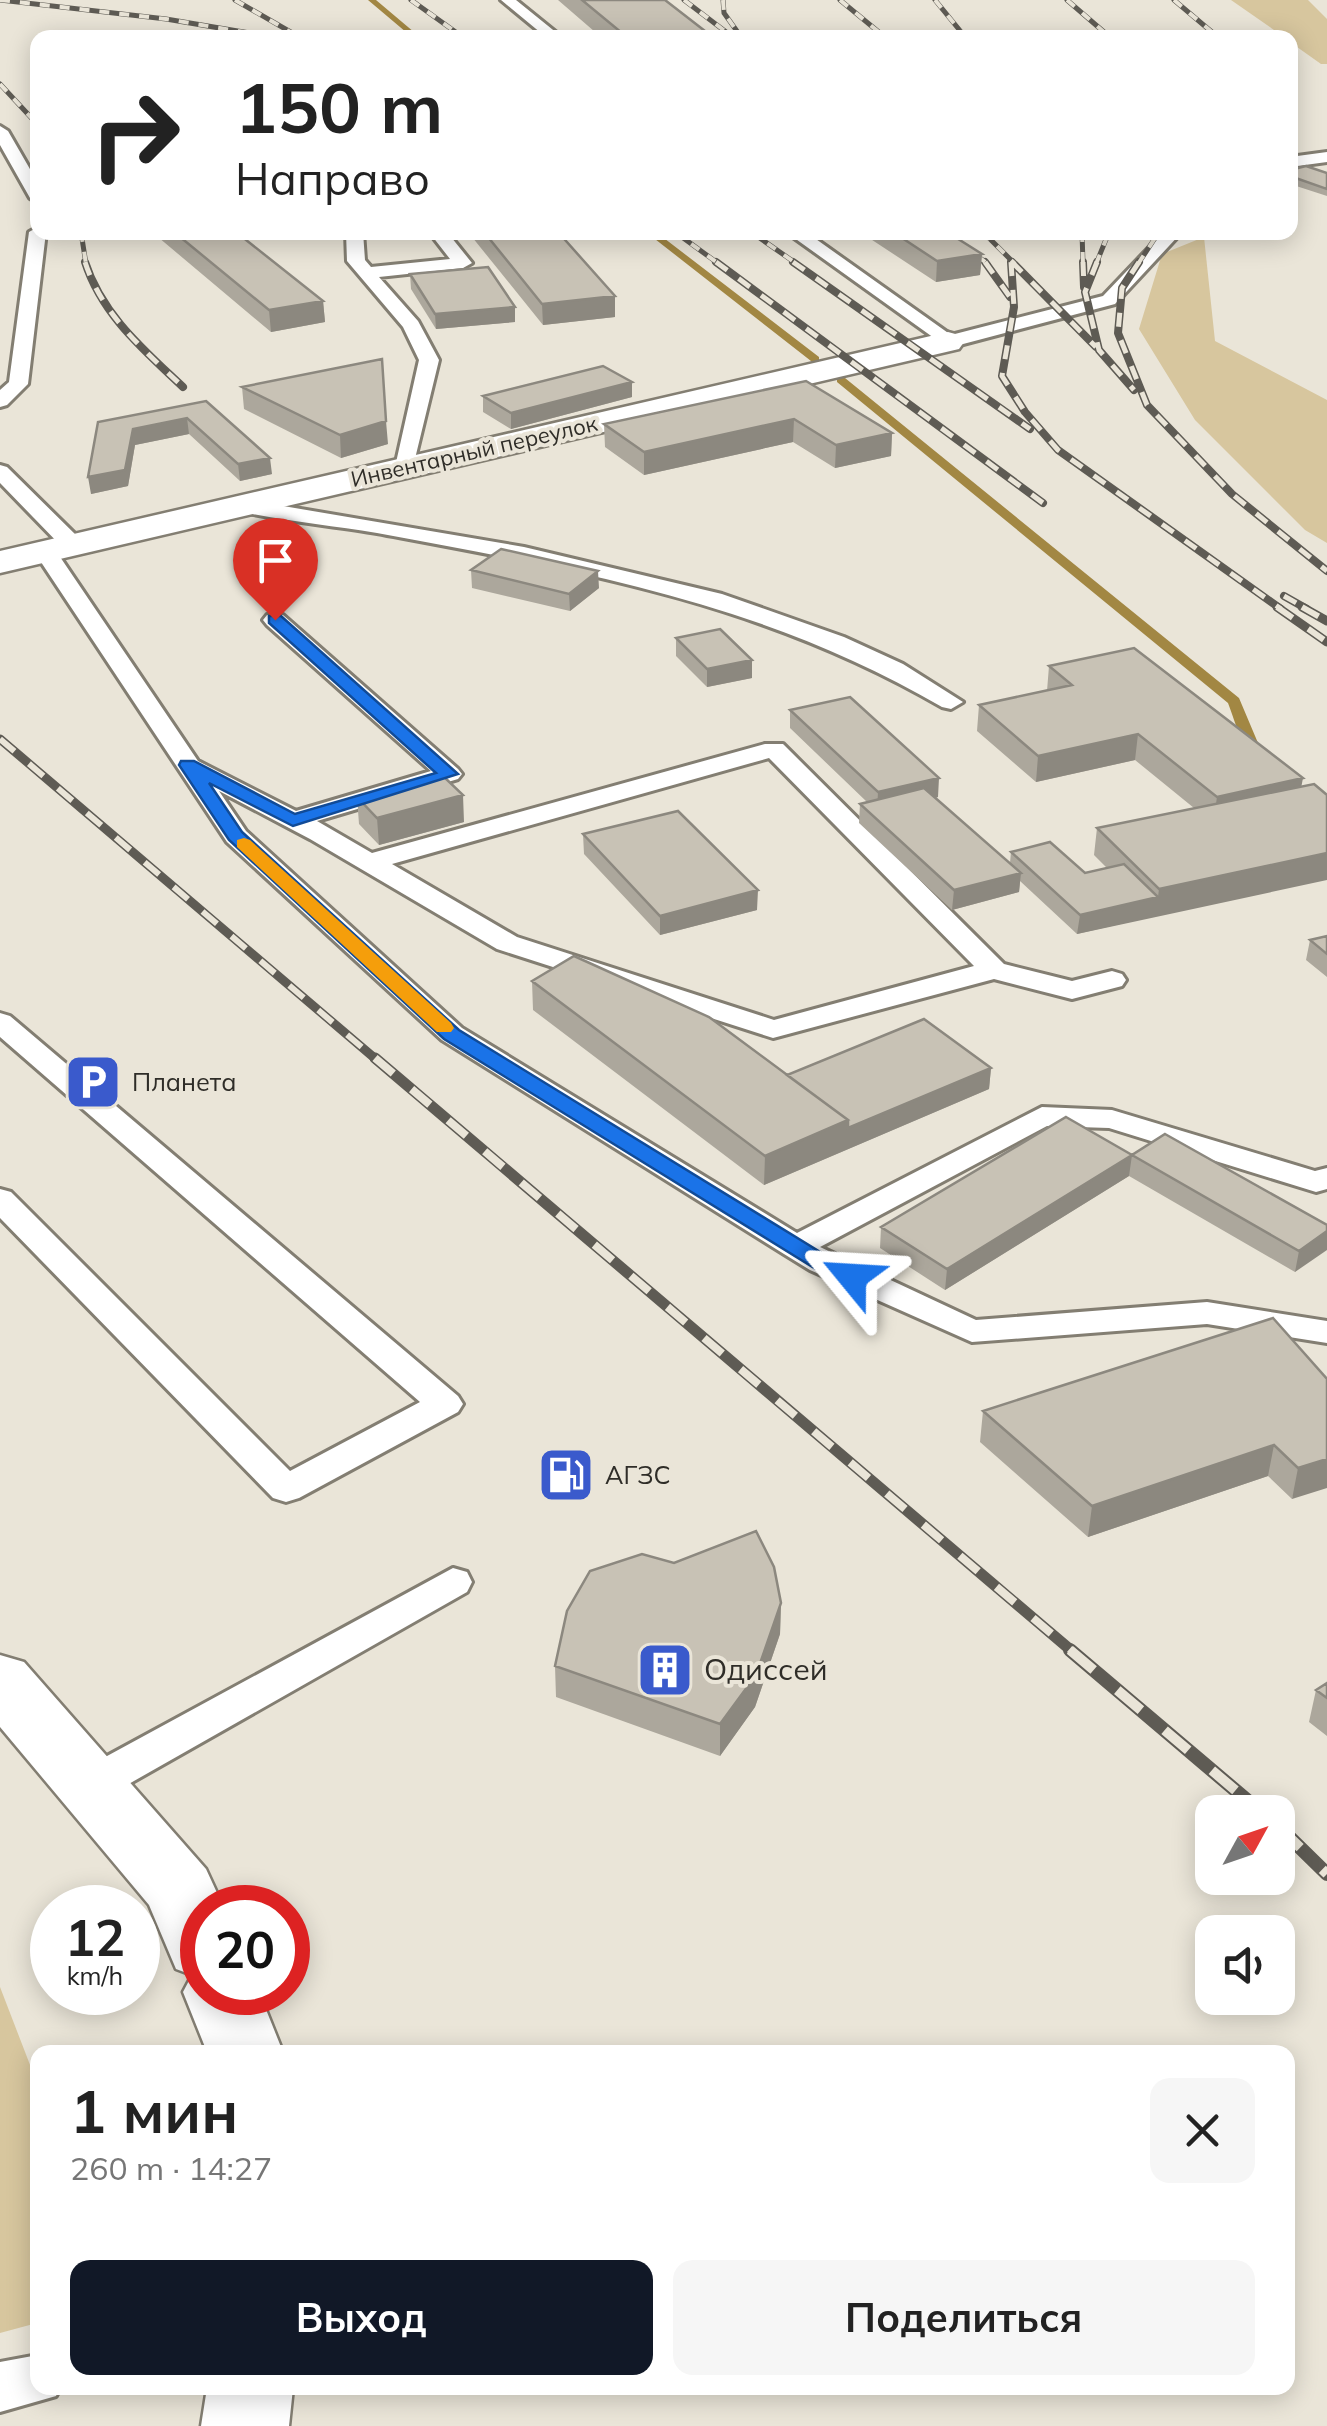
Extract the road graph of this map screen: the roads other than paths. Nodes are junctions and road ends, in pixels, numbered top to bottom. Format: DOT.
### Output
graph roads {
  1 [pos="508,0"];
  2 [pos="546,30"];
  3 [pos="0,130"];
  4 [pos="1327,157"];
  5 [pos="1298,161"];
  6 [pos="30,184"];
  7 [pos="37,240"];
  8 [pos="355,240"];
  9 [pos="443,240"];
  10 [pos="805,240"];
  11 [pos="1166,240"];
  12 [pos="365,273"];
  13 [pos="948,342"];
  14 [pos="0,401"];
  15 [pos="405,467"];
  16 [pos="0,471"];
  17 [pos="242,504"];
  18 [pos="58,547"];
  19 [pos="0,562"];
  20 [pos="275,620"];
  21 [pos="951,702"];
  22 [pos="188,765"];
  23 [pos="293,820"];
  24 [pos="370,862"];
  25 [pos="994,970"];
  26 [pos="1112,980"];
  27 [pos="0,1022"];
  28 [pos="1327,1178"];
  29 [pos="0,1199"];
  30 [pos="796,1247"];
  31 [pos="1327,1332"];
  32 [pos="454,1582"];
  33 [pos="0,1680"];
  34 [pos="89,1786"];
  35 [pos="180,1890"];
  36 [pos="229,2015"];
  37 [pos="241,2045"];
  38 [pos="30,2381"];
  39 [pos="0,2387"];
  40 [pos="249,2395"];
  41 [pos="245,2426"];
  1 -- 2 [label="lane"];
  3 -- 6 [label="lane"];
  4 -- 5 [label="lane"];
  7 -- 14 [label="lane"];
  8 -- 12 [label="lane"];
  9 -- 12 [label="lane"];
  10 -- 13 [label="lane"];
  11 -- 13 [label="lane"];
  12 -- 15 [label="lane"];
  13 -- 15 [label="street, Инвентарный переулок"];
  15 -- 17 [label="street, Инвентарный переулок"];
  16 -- 18 [label="lane"];
  17 -- 18 [label="street, Инвентарный переулок"];
  17 -- 21 [label="lane"];
  18 -- 19 [label="street, Инвентарный переулок"];
  18 -- 22 [label="lane"];
  20 -- 23 [label="lane"];
  22 -- 23 [label="lane"];
  22 -- 30 [label="lane"];
  23 -- 24 [label="lane"];
  24 -- 25 [label="lane"];
  24 -- 25 [label="lane"];
  25 -- 26 [label="lane"];
  27 -- 29 [label="lane"];
  28 -- 30 [label="lane"];
  30 -- 31 [label="lane"];
  32 -- 34 [label="lane"];
  33 -- 34 [label="street"];
  34 -- 35 [label="street"];
  36 -- 37 [label="street"];
  38 -- 39 [label="lane"];
  40 -- 41 [label="street"];
}
